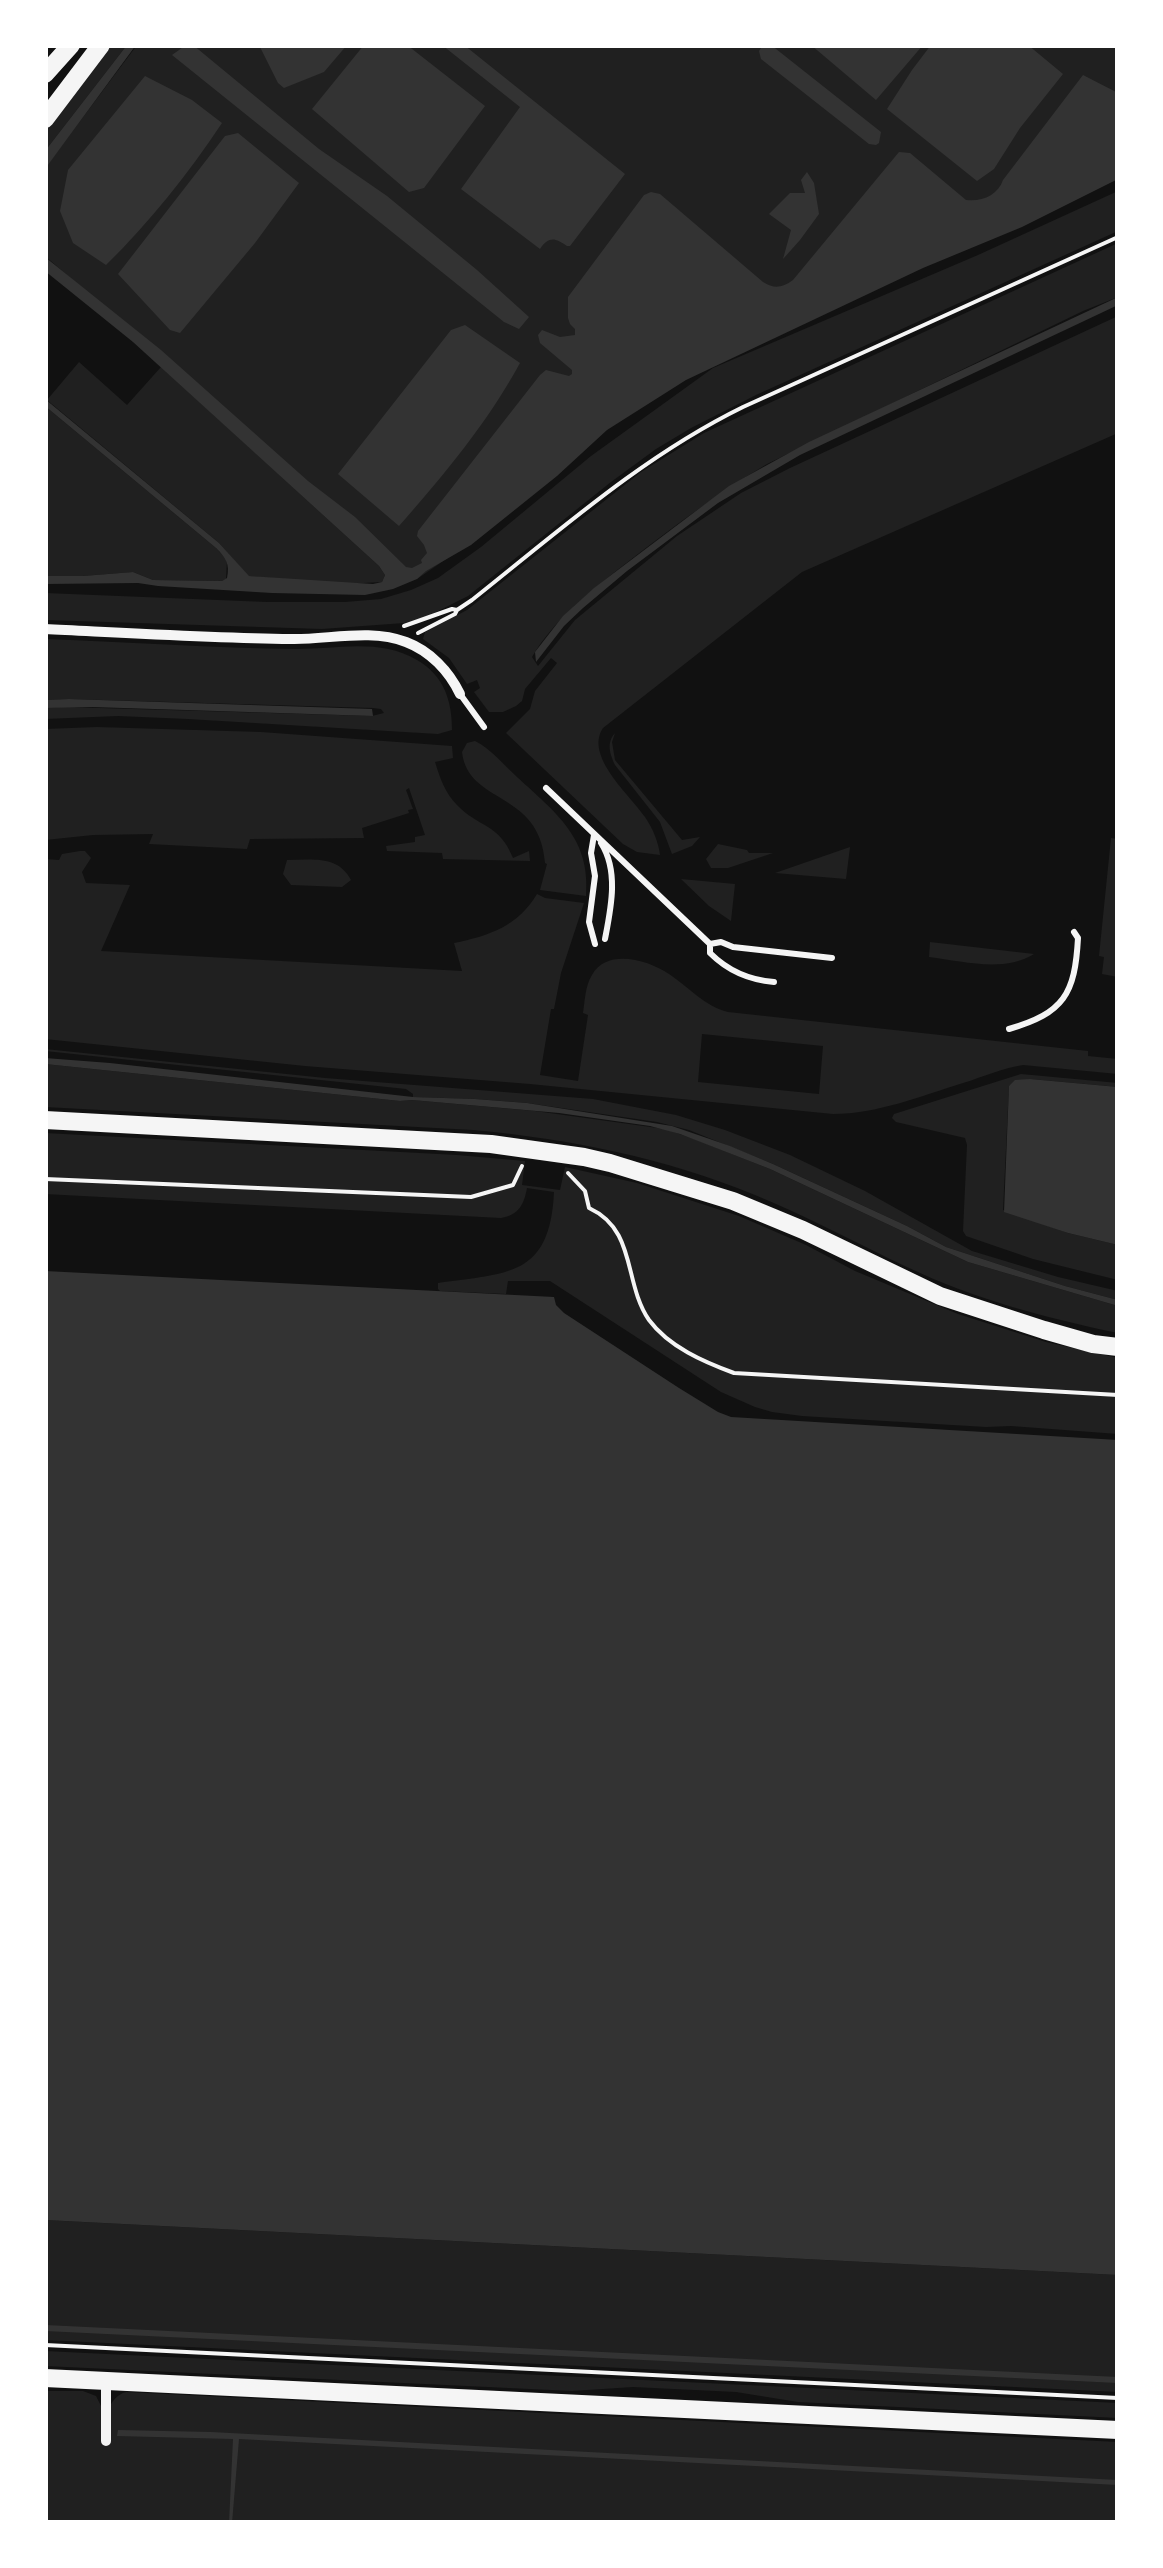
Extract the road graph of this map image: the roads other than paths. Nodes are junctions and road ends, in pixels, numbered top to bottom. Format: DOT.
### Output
graph roads {
  1 [pos="71,45"];
  2 [pos="102,45"];
  3 [pos="45,74"];
  4 [pos="45,119"];
  5 [pos="45,629"];
  6 [pos="460,694"];
  7 [pos="484,727"];
  8 [pos="546,788"];
  9 [pos="594,834"];
  10 [pos="1074,932"];
  11 [pos="605,939"];
  12 [pos="595,944"];
  13 [pos="710,944"];
  14 [pos="832,958"];
  15 [pos="774,982"];
  16 [pos="1009,1030"];
  17 [pos="45,1120"];
  18 [pos="1118,1347"];
  19 [pos="45,2378"];
  20 [pos="106,2380"];
  21 [pos="1118,2430"];
  22 [pos="106,2440"];
  1 -- 3 [label="main road"];
  2 -- 4 [label="main road"];
  5 -- 6 [label="street"];
  6 -- 7 [label="lane"];
  8 -- 9 [label="lane"];
  9 -- 11 [label="lane"];
  9 -- 12 [label="lane"];
  9 -- 13 [label="lane"];
  10 -- 16 [label="lane"];
  13 -- 14 [label="lane"];
  13 -- 15 [label="lane"];
  17 -- 18 [label="main road"];
  19 -- 20 [label="main road"];
  20 -- 21 [label="main road"];
  20 -- 22 [label="street"];
}
